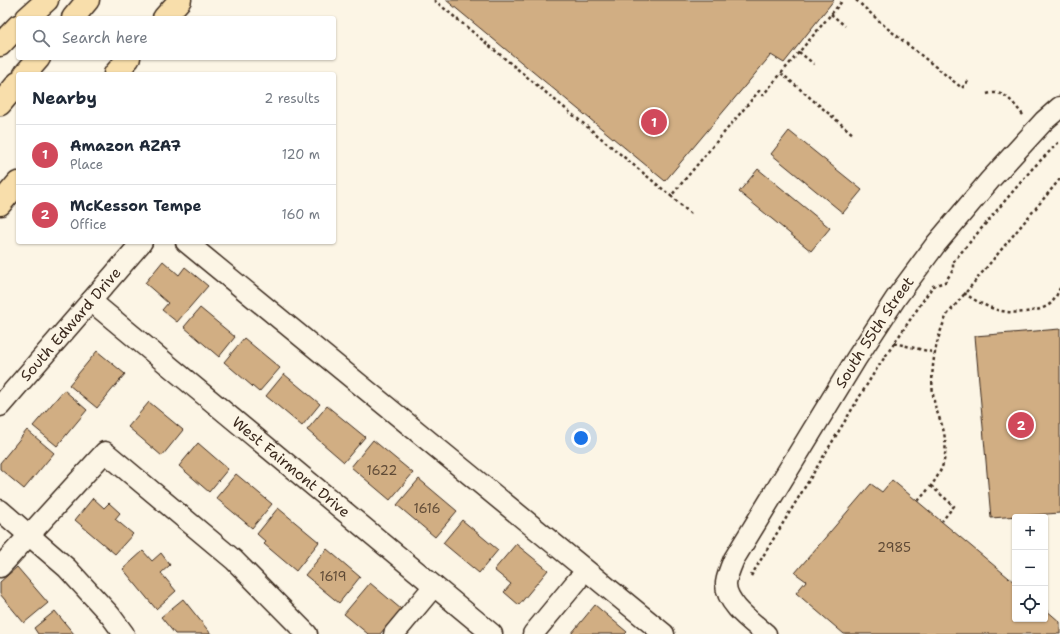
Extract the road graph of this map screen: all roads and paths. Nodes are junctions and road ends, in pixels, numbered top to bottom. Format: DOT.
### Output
graph roads {
  1 [pos="47,0"];
  2 [pos="88,0"];
  3 [pos="180,0"];
  4 [pos="434,0"];
  5 [pos="842,0"];
  6 [pos="856,0"];
  7 [pos="831,14"];
  8 [pos="29,16"];
  9 [pos="75,16"];
  10 [pos="166,16"];
  11 [pos="845,26"];
  12 [pos="16,28"];
  13 [pos="0,45"];
  14 [pos="799,52"];
  15 [pos="37,60"];
  16 [pos="127,60"];
  17 [pos="814,64"];
  18 [pos="27,72"];
  19 [pos="117,72"];
  20 [pos="781,73"];
  21 [pos="970,79"];
  22 [pos="16,85"];
  23 [pos="987,94"];
  24 [pos="0,104"];
  25 [pos="1060,108"];
  26 [pos="1023,115"];
  27 [pos="854,135"];
  28 [pos="1060,141"];
  29 [pos="1060,179"];
  30 [pos="16,186"];
  31 [pos="671,196"];
  32 [pos="0,204"];
  33 [pos="691,214"];
  34 [pos="140,244"];
  35 [pos="188,244"];
  36 [pos="1060,288"];
  37 [pos="964,293"];
  38 [pos="91,301"];
  39 [pos="894,342"];
  40 [pos="936,353"];
  41 [pos="0,406"];
  42 [pos="931,486"];
  43 [pos="918,502"];
  44 [pos="0,510"];
  45 [pos="942,521"];
  46 [pos="29,535"];
  47 [pos="0,567"];
  48 [pos="751,576"];
  49 [pos="577,581"];
  50 [pos="434,586"];
  51 [pos="124,634"];
  52 [pos="307,634"];
  53 [pos="394,634"];
  54 [pos="492,634"];
  55 [pos="533,634"];
  56 [pos="664,634"];
  57 [pos="766,634"];
  1 -- 8 [label="highway"];
  2 -- 9 [label="highway"];
  3 -- 10 [label="highway"];
  4 -- 31 [label="path"];
  5 -- 7 [label="path"];
  6 -- 21 [label="path"];
  7 -- 11 [label="path"];
  7 -- 14 [label="path"];
  12 -- 13 [label="highway"];
  14 -- 17 [label="path"];
  14 -- 20 [label="path"];
  15 -- 18 [label="highway"];
  16 -- 19 [label="highway"];
  20 -- 27 [label="path"];
  20 -- 31 [label="path"];
  22 -- 24 [label="highway"];
  23 -- 26 [label="path"];
  25 -- 57 [label="street, South 55th Street"];
  28 -- 39 [label="path"];
  29 -- 37 [label="path"];
  30 -- 32 [label="highway"];
  31 -- 33 [label="path"];
  34 -- 38 [label="street, South Edward Drive"];
  35 -- 56 [label="street"];
  36 -- 37 [label="path"];
  37 -- 40 [label="path"];
  38 -- 41 [label="street, South Edward Drive"];
  38 -- 50 [label="street, West Fairmont Drive"];
  39 -- 40 [label="path"];
  39 -- 48 [label="path"];
  40 -- 42 [label="path"];
  42 -- 43 [label="path"];
  42 -- 45 [label="path"];
  44 -- 46 [label="street"];
  46 -- 47 [label="street"];
  46 -- 51 [label="street"];
  46 -- 52 [label="street"];
  49 -- 55 [label="street"];
  50 -- 53 [label="street"];
  50 -- 54 [label="street, West Fairmont Drive"];
}
